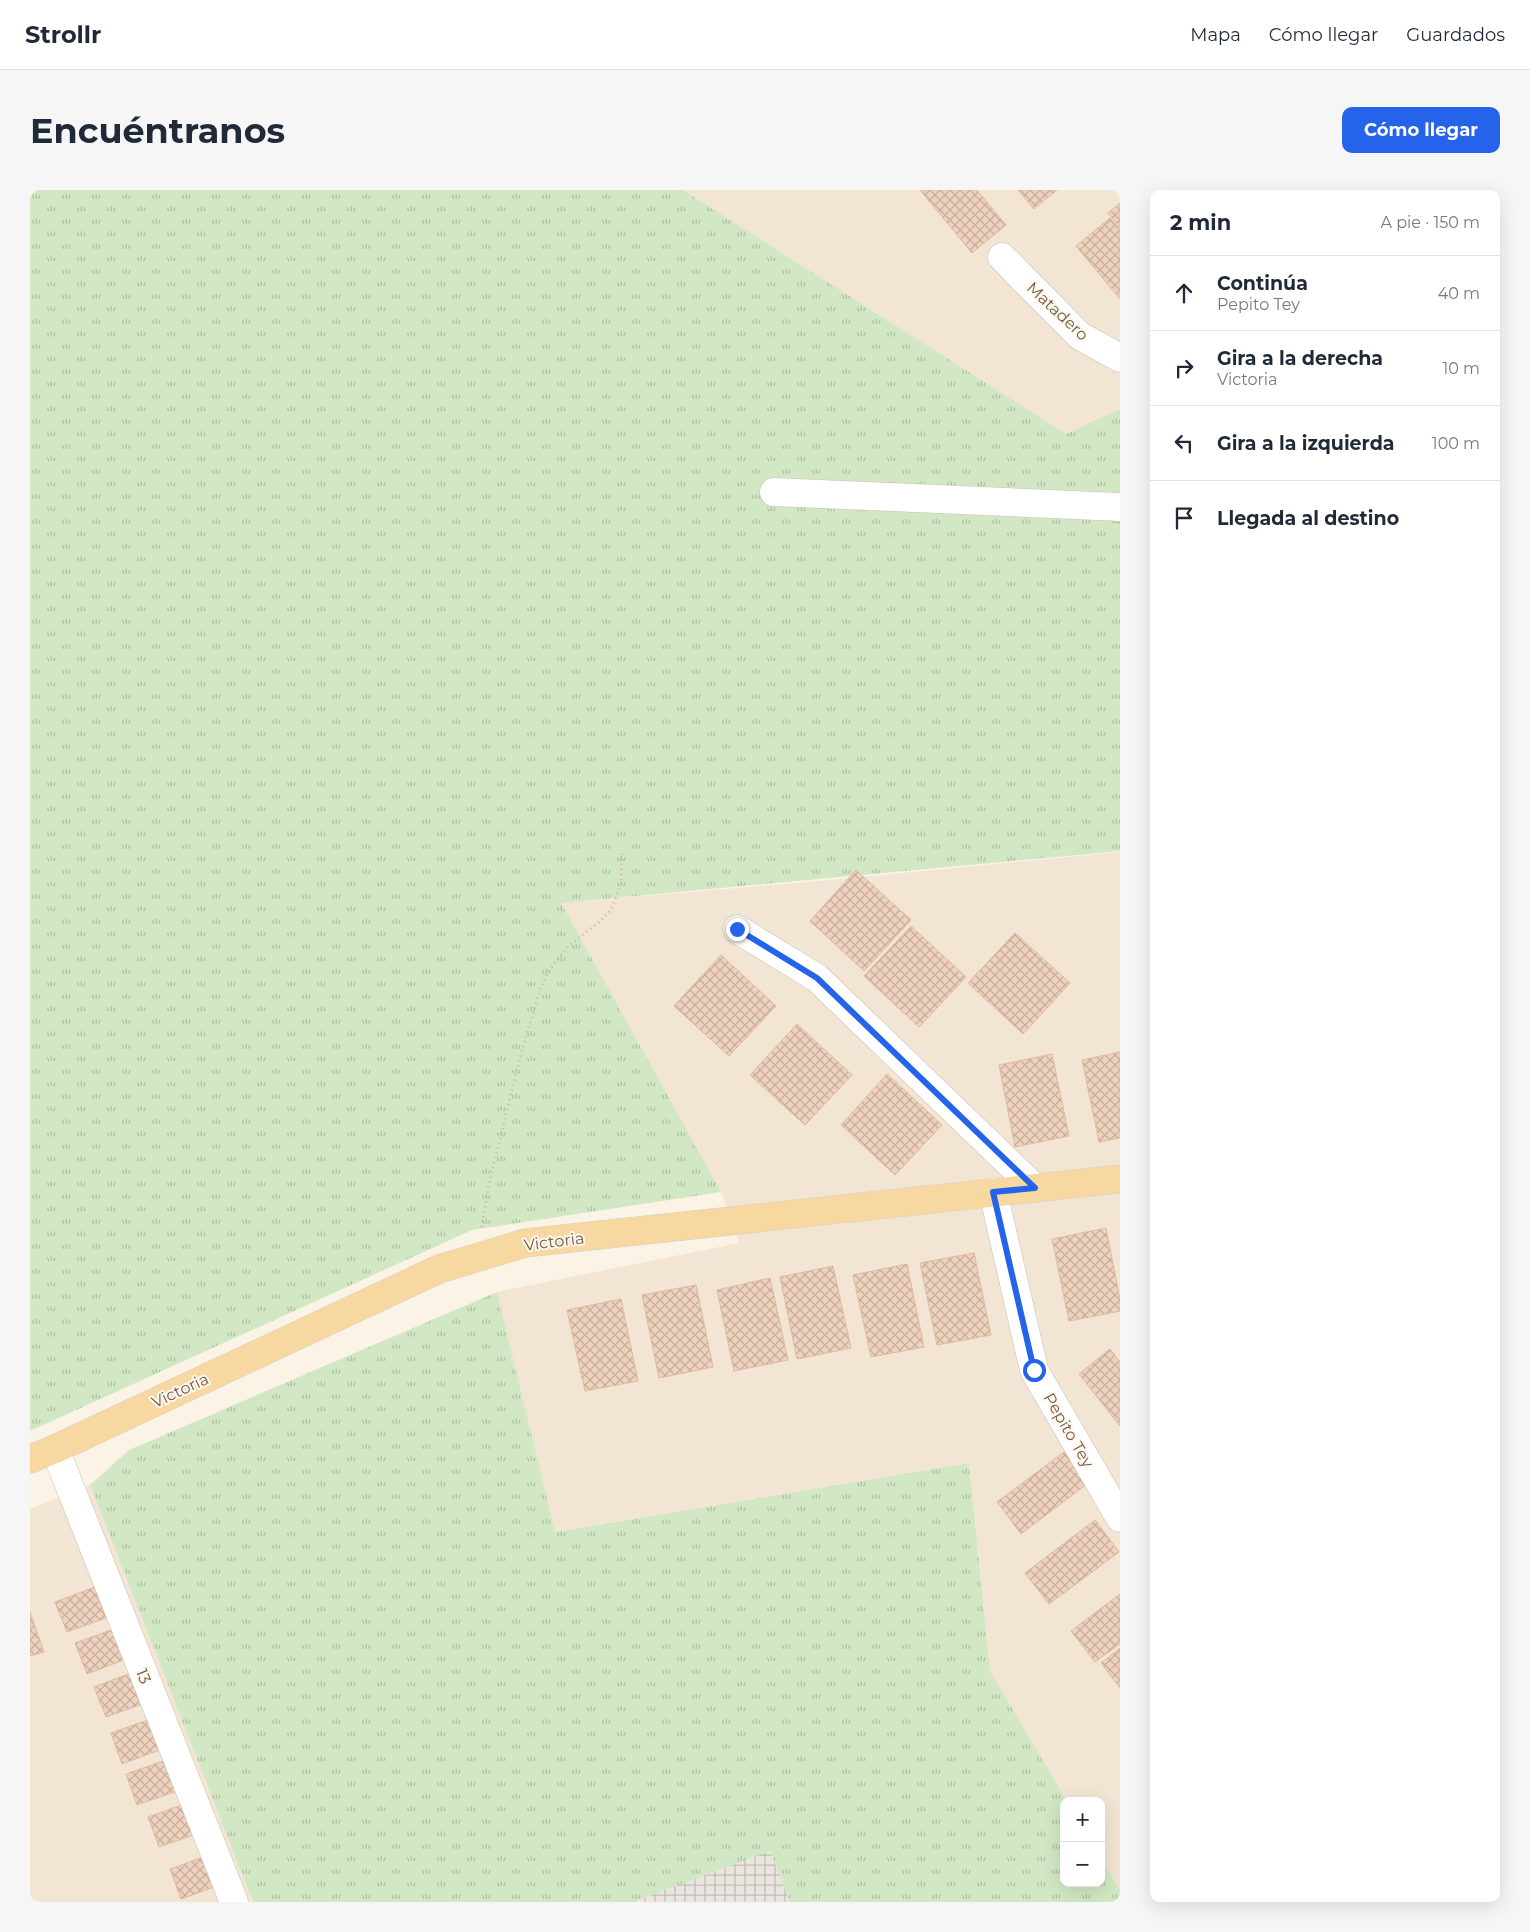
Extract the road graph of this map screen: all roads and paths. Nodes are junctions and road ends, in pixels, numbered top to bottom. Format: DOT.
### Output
graph roads {
  1 [pos="1002,257"];
  2 [pos="1120,358"];
  3 [pos="774,492"];
  4 [pos="1120,507"];
  5 [pos="622,851"];
  6 [pos="737,929"];
  7 [pos="1120,1179"];
  8 [pos="1035,1188"];
  9 [pos="993,1192"];
  10 [pos="478,1258"];
  11 [pos="42,1454"];
  12 [pos="1120,1518"];
  13 [pos="234,1902"];
  1 -- 2 [label="street, Matadero"];
  3 -- 4 [label="street"];
  5 -- 10 [label="path"];
  6 -- 8 [label="street"];
  7 -- 8 [label="main road, Victoria"];
  8 -- 9 [label="main road, Victoria"];
  9 -- 10 [label="main road, Victoria"];
  9 -- 12 [label="street, Pepito Tey"];
  10 -- 11 [label="main road, Victoria"];
  11 -- 13 [label="street, 13"];
}
